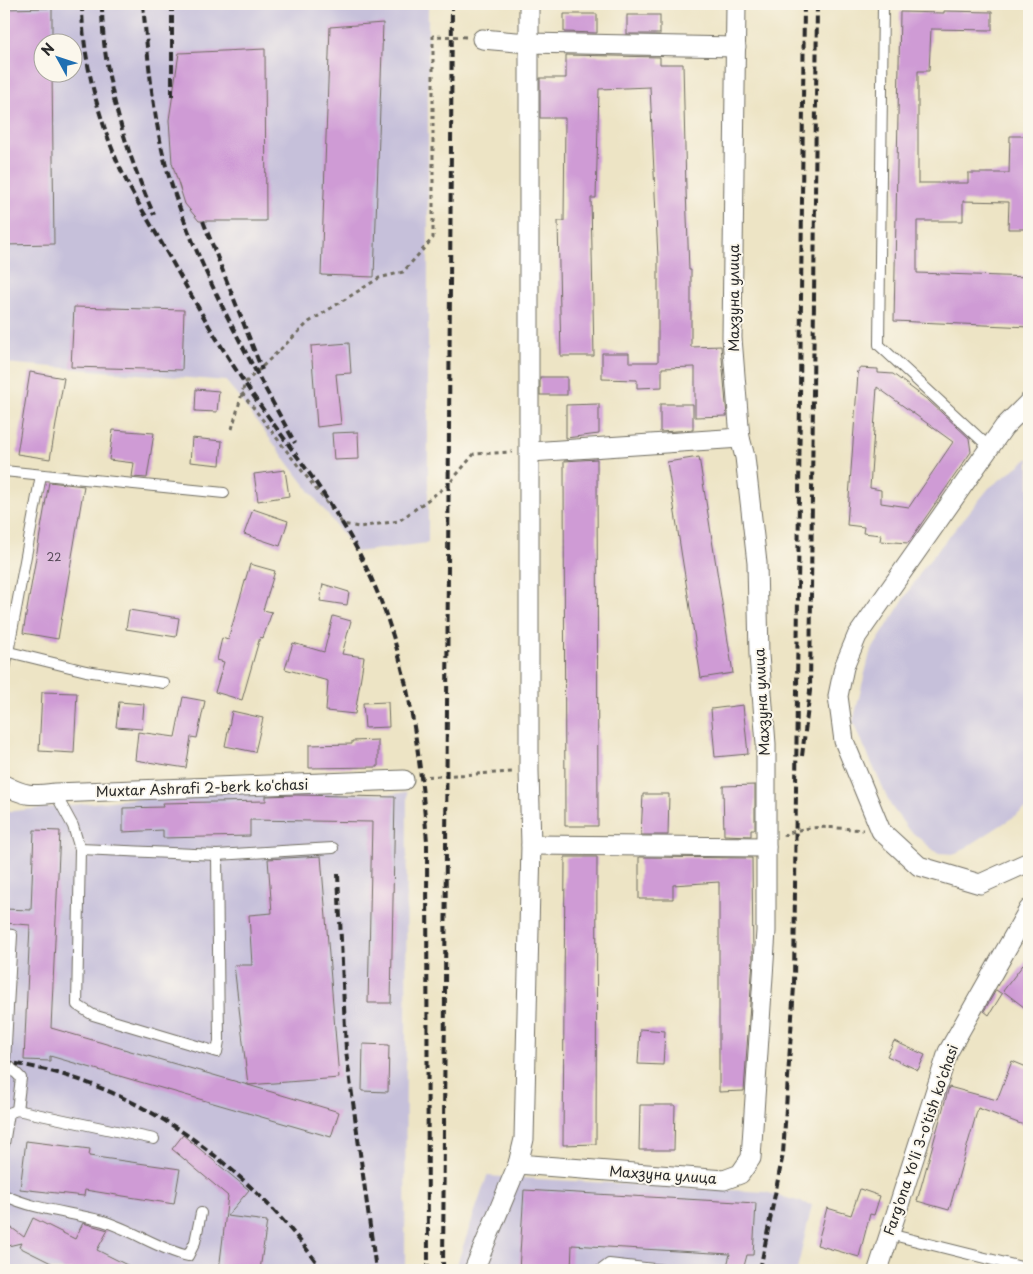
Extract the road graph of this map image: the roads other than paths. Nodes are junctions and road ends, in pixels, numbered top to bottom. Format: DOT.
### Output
graph roads {
  1 [pos="528,4"];
  2 [pos="736,4"];
  3 [pos="883,4"];
  4 [pos="482,39"];
  5 [pos="528,43"];
  6 [pos="736,47"];
  7 [pos="1029,402"];
  8 [pos="740,438"];
  9 [pos="989,448"];
  10 [pos="530,452"];
  11 [pos="4,471"];
  12 [pos="41,475"];
  13 [pos="224,493"];
  14 [pos="6,653"];
  15 [pos="4,674"];
  16 [pos="164,683"];
  17 [pos="404,780"];
  18 [pos="4,784"];
  19 [pos="55,793"];
  20 [pos="531,845"];
  21 [pos="766,847"];
  22 [pos="333,848"];
  23 [pos="80,849"];
  24 [pos="217,856"];
  25 [pos="1029,862"];
  26 [pos="1029,909"];
  27 [pos="4,934"];
  28 [pos="17,1110"];
  29 [pos="154,1139"];
  30 [pos="4,1144"];
  31 [pos="518,1164"];
  32 [pos="4,1195"];
  33 [pos="202,1212"];
  34 [pos="889,1234"];
  35 [pos="1029,1269"];
  36 [pos="474,1270"];
  37 [pos="601,1270"];
  38 [pos="663,1270"];
  39 [pos="878,1270"];
  1 -- 5 [label="street"];
  2 -- 6 [label="street, Махзуна улица"];
  3 -- 9 [label="lane"];
  4 -- 5 [label="street"];
  5 -- 6 [label="street"];
  5 -- 10 [label="street"];
  6 -- 8 [label="street, Махзуна улица"];
  7 -- 9 [label="street"];
  8 -- 10 [label="street"];
  8 -- 21 [label="street, Махзуна улица"];
  9 -- 25 [label="street"];
  10 -- 20 [label="street"];
  11 -- 12 [label="lane"];
  12 -- 13 [label="lane"];
  12 -- 14 [label="lane"];
  14 -- 15 [label="lane"];
  14 -- 16 [label="lane"];
  17 -- 19 [label="street, Muxtar Ashrafi 2-berk ko'chasi"];
  18 -- 19 [label="street, Muxtar Ashrafi 2-berk ko'chasi"];
  19 -- 23 [label="lane"];
  20 -- 21 [label="street"];
  20 -- 31 [label="street"];
  21 -- 31 [label="street, Махзуна улица"];
  22 -- 24 [label="lane"];
  23 -- 24 [label="lane"];
  23 -- 24 [label="lane"];
  26 -- 34 [label="street, Farg'ona Yo'li 3-o'tish ko'chasi"];
  27 -- 28 [label="lane"];
  28 -- 29 [label="lane"];
  28 -- 30 [label="lane"];
  31 -- 36 [label="street"];
  32 -- 33 [label="lane"];
  34 -- 35 [label="lane"];
  34 -- 39 [label="street, Farg'ona Yo'li 3-o'tish ko'chasi"];
  37 -- 38 [label="lane"];
}
